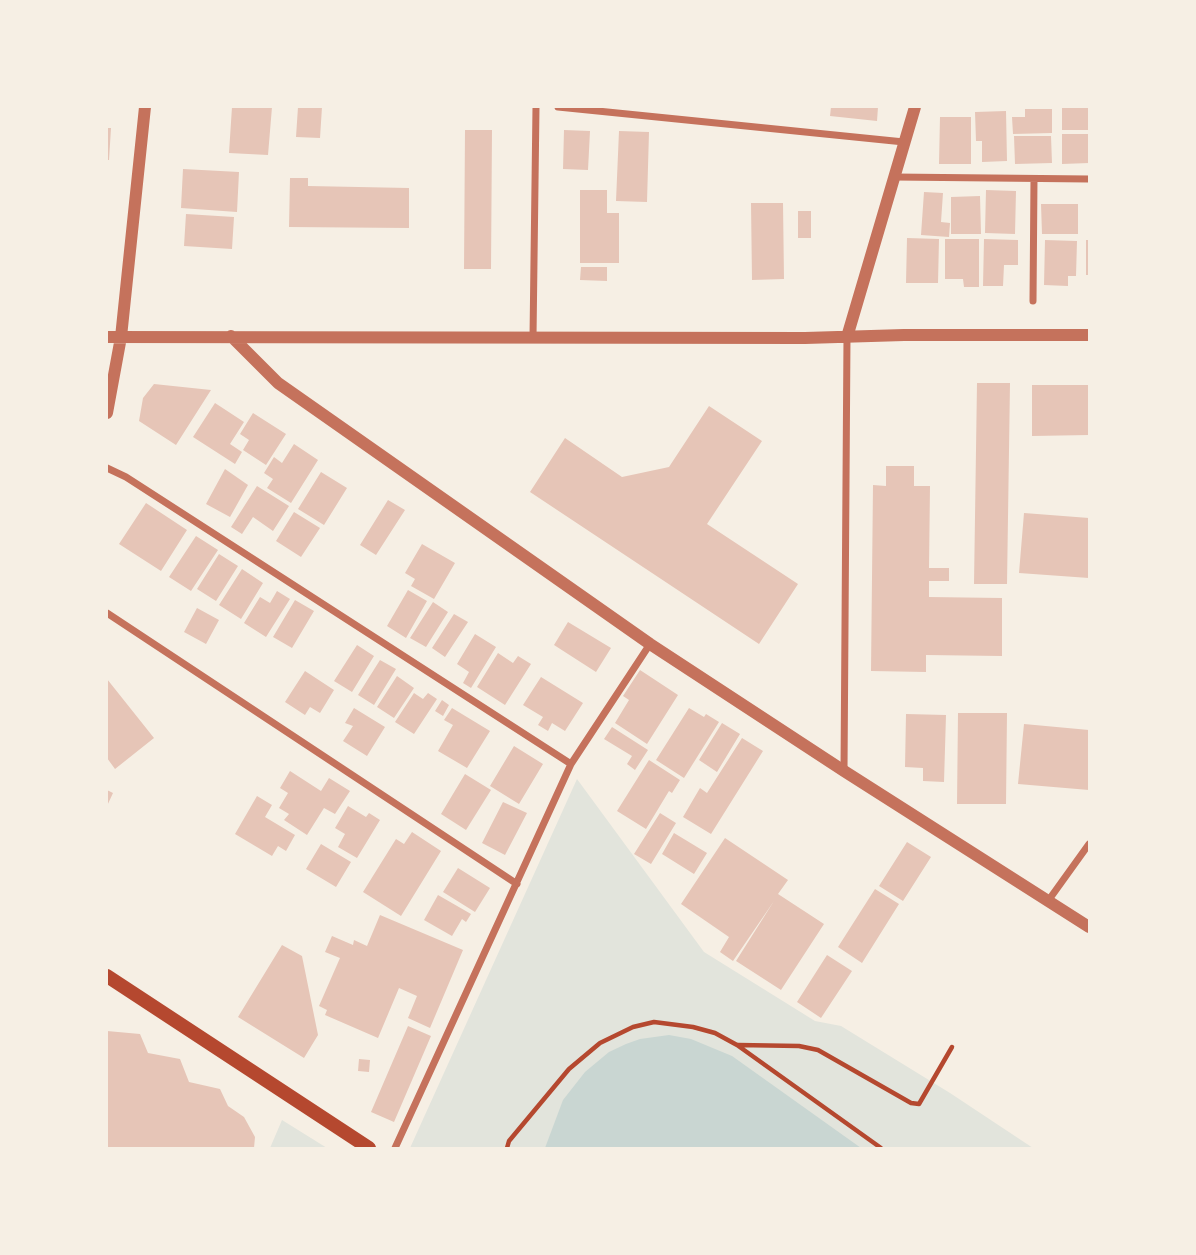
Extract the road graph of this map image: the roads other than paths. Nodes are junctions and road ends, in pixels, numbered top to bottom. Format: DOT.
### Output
graph roads {
  1 [pos="145,107"];
  2 [pos="536,107"];
  3 [pos="558,107"];
  4 [pos="915,107"];
  5 [pos="904,142"];
  6 [pos="893,177"];
  7 [pos="1034,179"];
  8 [pos="1089,179"];
  9 [pos="1033,301"];
  10 [pos="1089,335"];
  11 [pos="231,336"];
  12 [pos="107,337"];
  13 [pos="121,337"];
  14 [pos="533,337"];
  15 [pos="847,337"];
  16 [pos="107,413"];
  17 [pos="107,468"];
  18 [pos="107,613"];
  19 [pos="650,644"];
  20 [pos="571,764"];
  21 [pos="844,771"];
  22 [pos="1089,844"];
  23 [pos="517,884"];
  24 [pos="1048,901"];
  25 [pos="1089,926"];
  26 [pos="107,976"];
  27 [pos="369,1148"];
  28 [pos="395,1148"];
  1 -- 13 [label="street"];
  2 -- 14 [label="street"];
  3 -- 5 [label="street"];
  4 -- 5 [label="street"];
  5 -- 6 [label="street"];
  6 -- 7 [label="street"];
  6 -- 15 [label="street"];
  7 -- 8 [label="street"];
  7 -- 9 [label="street"];
  10 -- 15 [label="street"];
  11 -- 13 [label="street"];
  11 -- 14 [label="street"];
  11 -- 19 [label="street"];
  12 -- 13 [label="street"];
  13 -- 16 [label="street"];
  14 -- 15 [label="street"];
  15 -- 21 [label="street"];
  17 -- 20 [label="street"];
  18 -- 23 [label="street"];
  19 -- 20 [label="street"];
  19 -- 21 [label="street"];
  20 -- 23 [label="street"];
  21 -- 24 [label="street"];
  22 -- 24 [label="street"];
  23 -- 28 [label="street"];
  24 -- 25 [label="street"];
  26 -- 27 [label="main road"];
}
